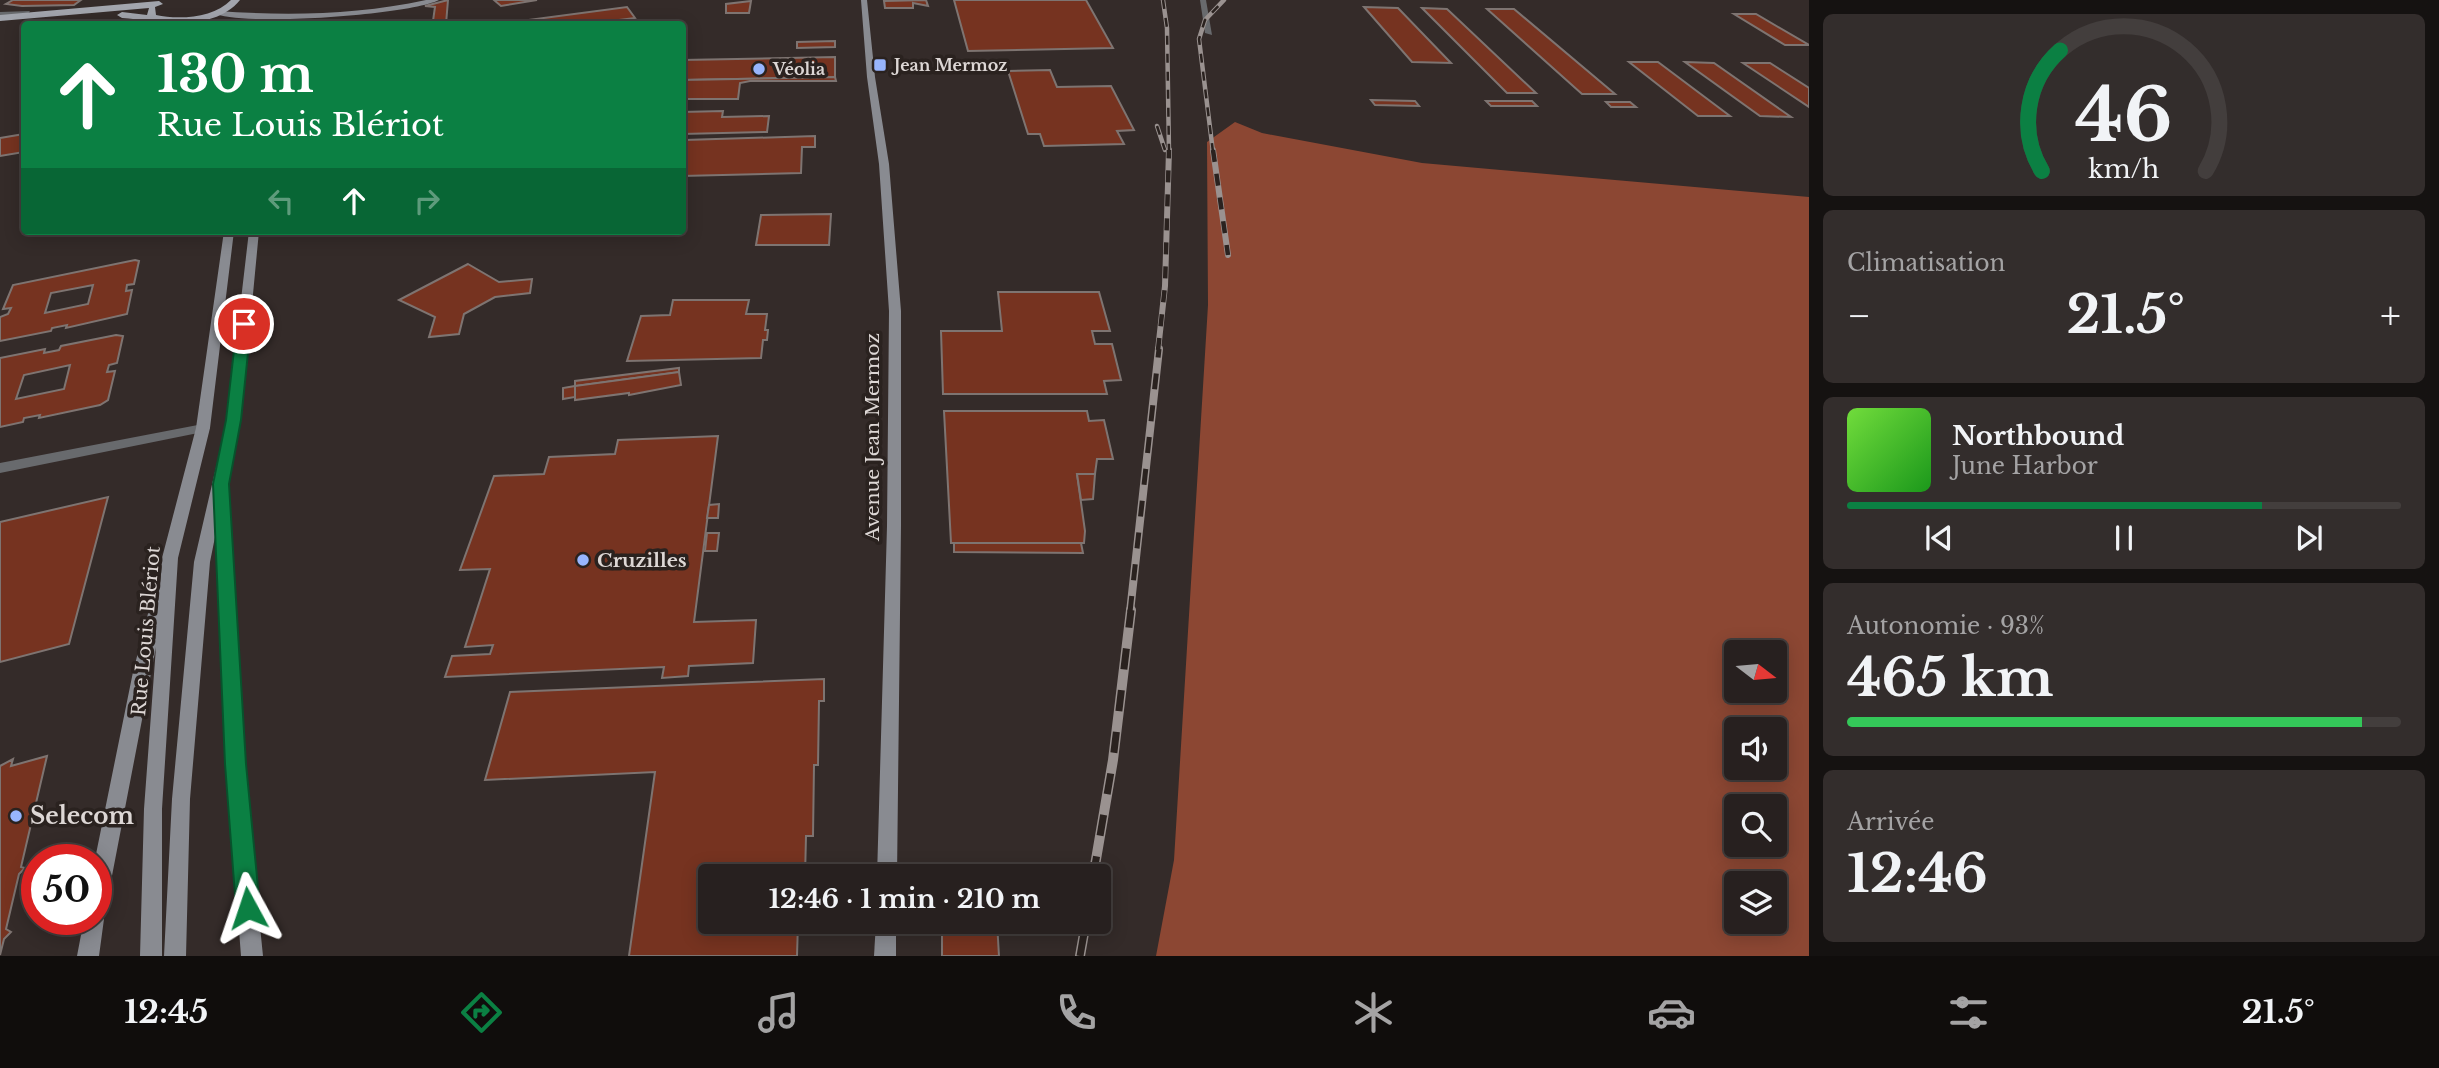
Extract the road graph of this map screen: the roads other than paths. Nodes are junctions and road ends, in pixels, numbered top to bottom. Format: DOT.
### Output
graph roads {
  1 [pos="136,0"];
  2 [pos="436,0"];
  3 [pos="864,0"];
  4 [pos="1203,0"];
  5 [pos="163,1"];
  6 [pos="235,2"];
  7 [pos="96,10"];
  8 [pos="215,13"];
  9 [pos="291,14"];
  10 [pos="273,15"];
  11 [pos="0,18"];
  12 [pos="161,21"];
  13 [pos="232,21"];
  14 [pos="262,21"];
  15 [pos="1209,33"];
  16 [pos="228,235"];
  17 [pos="254,235"];
  18 [pos="203,428"];
  19 [pos="0,468"];
  20 [pos="221,484"];
  21 [pos="170,558"];
  22 [pos="108,844"];
  23 [pos="887,864"];
  24 [pos="886,934"];
  25 [pos="91,935"];
  26 [pos="88,956"];
  27 [pos="151,956"];
  28 [pos="175,956"];
  29 [pos="252,956"];
  30 [pos="885,956"];
  1 -- 7 [label="main road"];
  2 -- 9 [label="main road"];
  3 -- 23 [label="main road, Avenue Jean Mermoz"];
  4 -- 15 [label="street"];
  5 -- 7 [label="main road"];
  5 -- 12 [label="main road"];
  6 -- 8 [label="main road"];
  6 -- 10 [label="main road"];
  7 -- 11 [label="main road"];
  8 -- 10 [label="main road"];
  8 -- 12 [label="main road"];
  8 -- 13 [label="main road"];
  9 -- 10 [label="main road"];
  9 -- 14 [label="main road"];
  11 -- 12 [label="main road"];
  16 -- 18 [label="main road, Rue Louis Blériot"];
  17 -- 20 [label="main road"];
  18 -- 19 [label="street"];
  18 -- 21 [label="main road, Rue Louis Blériot"];
  20 -- 28 [label="main road"];
  20 -- 29 [label="main road"];
  21 -- 22 [label="main road"];
  21 -- 27 [label="main road, Rue Louis Blériot"];
  24 -- 30 [label="main road"];
  25 -- 26 [label="main road"];
}
